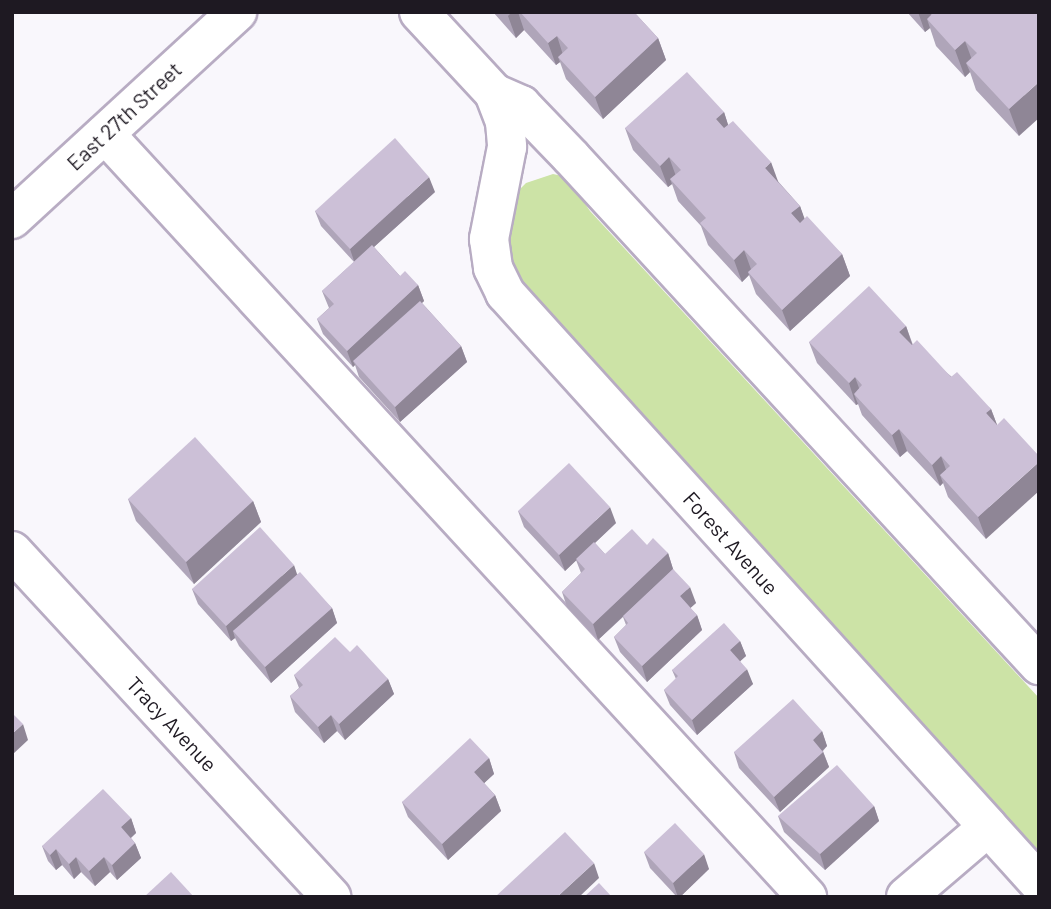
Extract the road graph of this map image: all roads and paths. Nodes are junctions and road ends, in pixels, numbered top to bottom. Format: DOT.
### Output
graph roads {
  1 [pos="237,12"];
  2 [pos="419,12"];
  3 [pos="494,93"];
  4 [pos="105,134"];
  5 [pos="571,157"];
  6 [pos="503,178"];
  7 [pos="12,219"];
  8 [pos="14,555"];
  9 [pos="1039,665"];
  10 [pos="988,827"];
  11 [pos="1039,883"];
  12 [pos="331,897"];
  13 [pos="807,897"];
  14 [pos="906,897"];
  1 -- 4 [label="street, East 27th Street"];
  2 -- 3 [label="street, Forest Avenue"];
  3 -- 5 [label="street, Forest Avenue"];
  3 -- 6 [label="street, Forest Avenue"];
  4 -- 7 [label="street, East 27th Street"];
  4 -- 13 [label="street"];
  5 -- 6 [label="street"];
  5 -- 9 [label="street, Forest Avenue"];
  6 -- 10 [label="street, Forest Avenue"];
  8 -- 12 [label="street, Tracy Avenue"];
  10 -- 11 [label="street, Forest Avenue"];
  10 -- 14 [label="street"];
}
